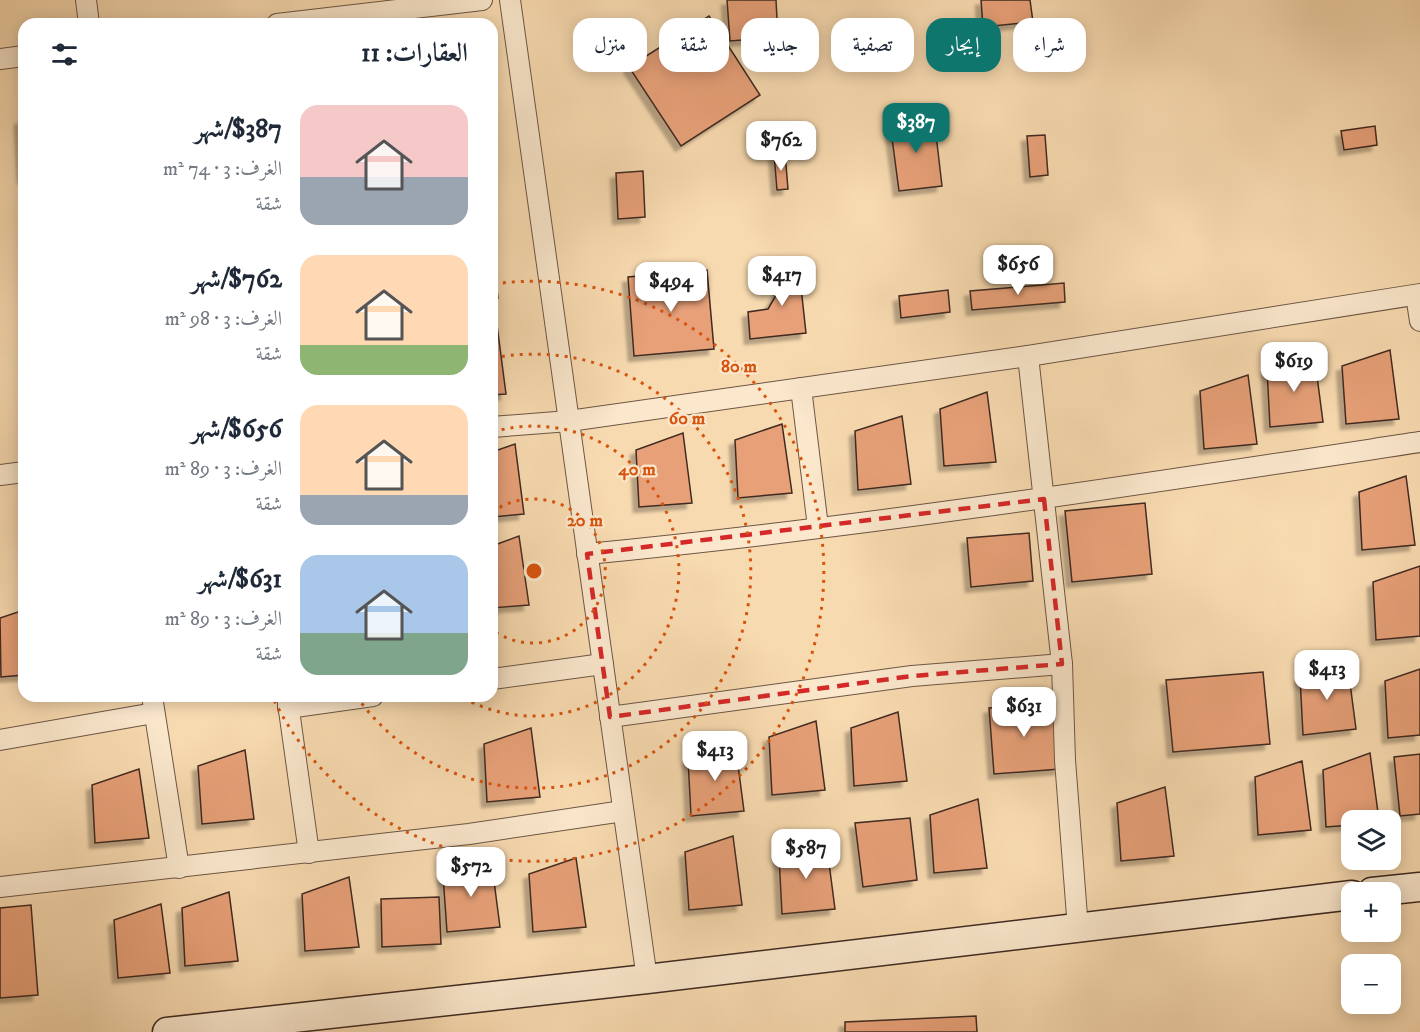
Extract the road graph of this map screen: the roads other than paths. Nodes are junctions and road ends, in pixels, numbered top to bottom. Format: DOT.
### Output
graph roads {
  1 [pos="86,0"];
  2 [pos="482,0"];
  3 [pos="510,0"];
  4 [pos="88,18"];
  5 [pos="328,18"];
  6 [pos="18,56"];
  7 [pos="0,58"];
  8 [pos="1418,294"];
  9 [pos="1420,321"];
  10 [pos="1028,356"];
  11 [pos="801,388"];
  12 [pos="569,421"];
  13 [pos="498,427"];
  14 [pos="1420,442"];
  15 [pos="18,473"];
  16 [pos="0,475"];
  17 [pos="1044,499"];
  18 [pos="818,527"];
  19 [pos="587,554"];
  20 [pos="603,664"];
  21 [pos="1062,664"];
  22 [pos="498,678"];
  23 [pos="287,702"];
  24 [pos="153,704"];
  25 [pos="610,717"];
  26 [pos="0,740"];
  27 [pos="623,811"];
  28 [pos="309,853"];
  29 [pos="179,868"];
  30 [pos="0,887"];
  31 [pos="1420,887"];
  32 [pos="1401,889"];
  33 [pos="1341,896"];
  34 [pos="1078,929"];
  35 [pos="647,979"];
  36 [pos="167,1032"];
  1 -- 4 [label="street"];
  2 -- 5 [label="street"];
  3 -- 12 [label="street"];
  6 -- 7 [label="street"];
  8 -- 9 [label="street"];
  8 -- 10 [label="street"];
  10 -- 11 [label="street"];
  10 -- 17 [label="street"];
  11 -- 12 [label="street"];
  11 -- 18 [label="street"];
  12 -- 13 [label="street"];
  12 -- 19 [label="street"];
  14 -- 17 [label="street"];
  15 -- 16 [label="street"];
  17 -- 18 [label="street"];
  17 -- 21 [label="street"];
  18 -- 19 [label="street"];
  19 -- 20 [label="street"];
  20 -- 22 [label="street"];
  20 -- 25 [label="street"];
  21 -- 25 [label="street"];
  21 -- 34 [label="street"];
  23 -- 28 [label="street"];
  24 -- 26 [label="street"];
  24 -- 29 [label="street"];
  25 -- 27 [label="street"];
  27 -- 28 [label="street"];
  27 -- 35 [label="street"];
  28 -- 29 [label="street"];
  29 -- 30 [label="street"];
  31 -- 32 [label="street"];
  33 -- 34 [label="street"];
  34 -- 35 [label="street"];
  35 -- 36 [label="street"];
}
